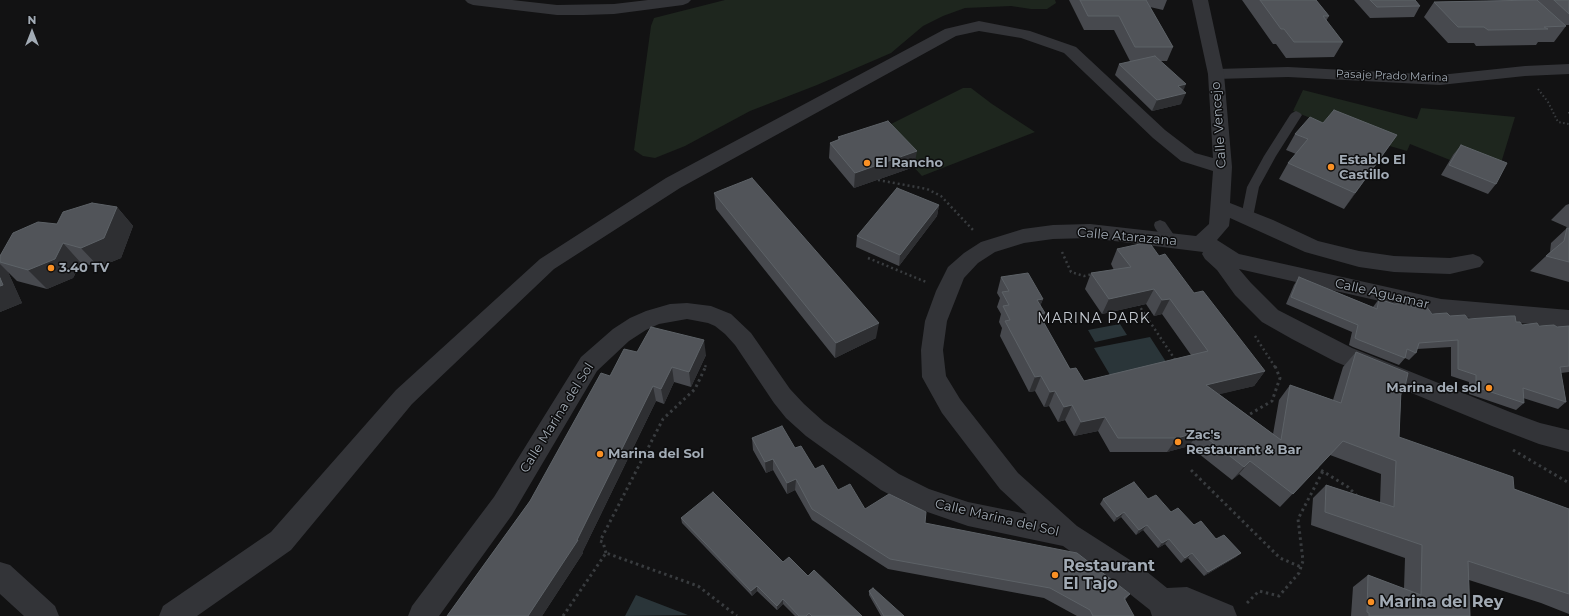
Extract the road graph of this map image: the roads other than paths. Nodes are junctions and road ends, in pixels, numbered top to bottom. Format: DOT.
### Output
graph roads {
  1 [pos="473,0"];
  2 [pos="683,0"];
  3 [pos="1200,0"];
  4 [pos="1569,69"];
  5 [pos="1216,74"];
  6 [pos="1296,116"];
  7 [pos="1223,167"];
  8 [pos="1220,206"];
  9 [pos="1247,217"];
  10 [pos="1201,244"];
  11 [pos="1473,262"];
  12 [pos="1569,319"];
  13 [pos="1569,441"];
  14 [pos="1069,535"];
  15 [pos="0,575"];
  16 [pos="1164,609"];
  17 [pos="1234,612"];
  18 [pos="45,616"];
  19 [pos="173,616"];
  20 [pos="422,616"];
  1 -- 2 [label="street"];
  3 -- 5 [label="street, Calle Vencejo"];
  4 -- 5 [label="street, Pasaje Prado Marina"];
  5 -- 7 [label="street, Calle Vencejo"];
  6 -- 9 [label="lane"];
  7 -- 8 [label="street, Calle Vencejo"];
  7 -- 19 [label="street"];
  8 -- 9 [label="street"];
  8 -- 10 [label="street, Calle Vencejo"];
  9 -- 11 [label="street"];
  10 -- 12 [label="street, Calle Aguamar"];
  10 -- 13 [label="street"];
  10 -- 14 [label="street, Calle Atarazana"];
  14 -- 16 [label="street, Calle Marina del Sol"];
  14 -- 20 [label="street, Calle Marina del Sol"];
  15 -- 18 [label="street"];
  16 -- 17 [label="street"];
}
